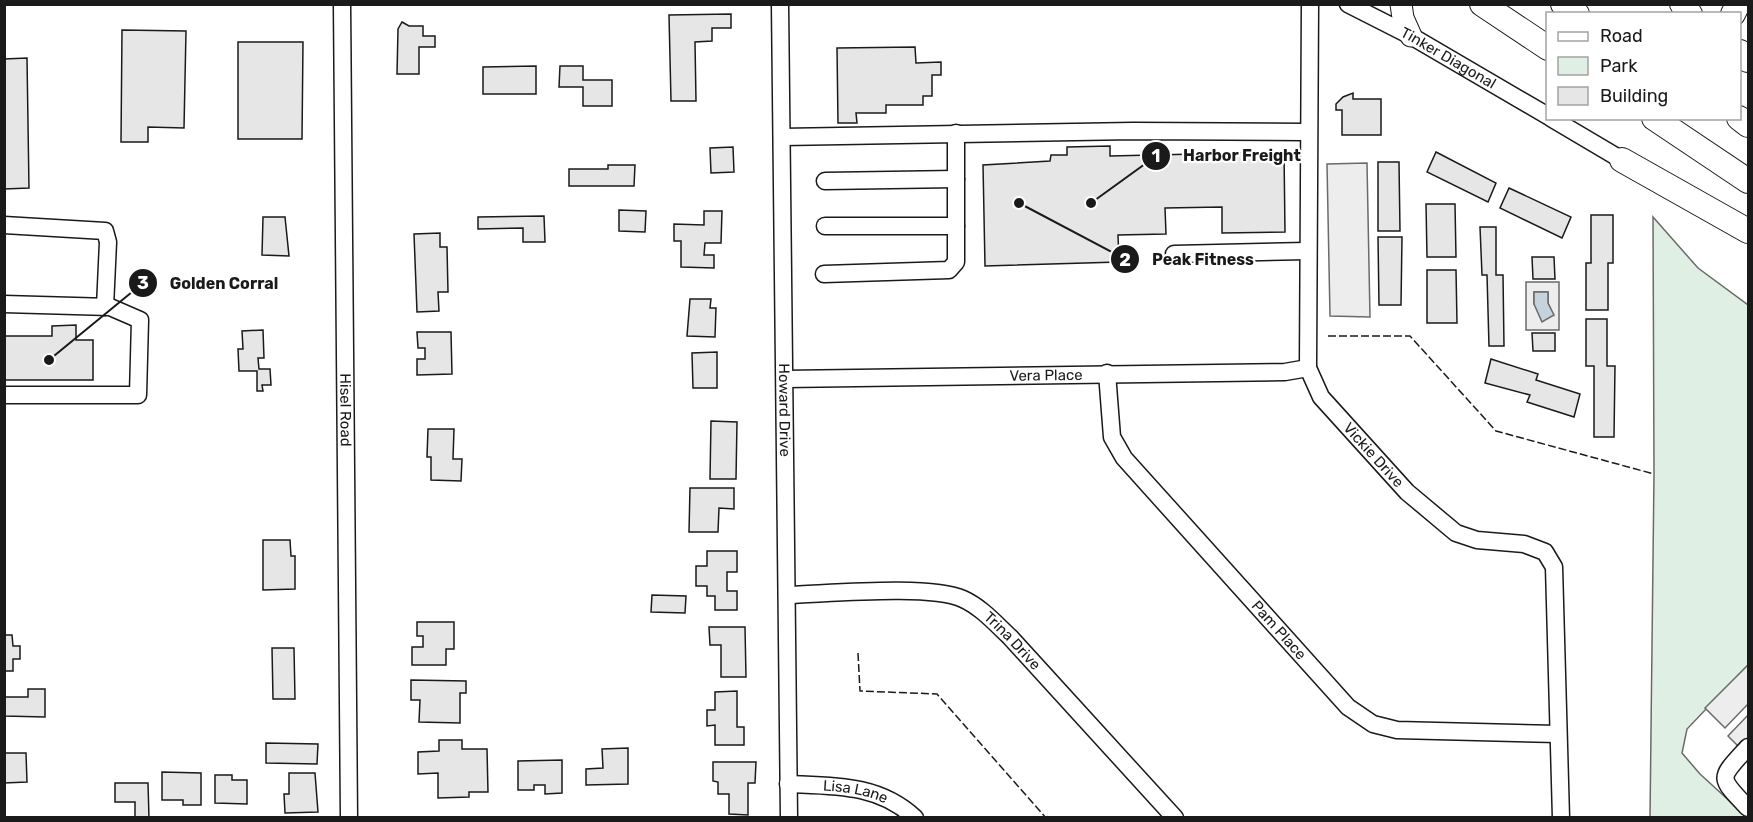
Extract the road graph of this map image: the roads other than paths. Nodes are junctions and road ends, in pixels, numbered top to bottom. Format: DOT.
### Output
graph roads {
  1 [pos="342,4"];
  2 [pos="780,4"];
  3 [pos="1310,4"];
  4 [pos="1348,4"];
  5 [pos="1401,4"];
  6 [pos="1482,4"];
  7 [pos="1411,36"];
  8 [pos="1546,47"];
  9 [pos="1546,115"];
  10 [pos="1554,120"];
  11 [pos="1657,120"];
  12 [pos="1307,132"];
  13 [pos="956,133"];
  14 [pos="782,137"];
  15 [pos="1622,160"];
  16 [pos="956,179"];
  17 [pos="825,181"];
  18 [pos="1749,181"];
  19 [pos="4,225"];
  20 [pos="825,226"];
  21 [pos="956,226"];
  22 [pos="1749,231"];
  23 [pos="1307,250"];
  24 [pos="1174,254"];
  25 [pos="824,274"];
  26 [pos="4,304"];
  27 [pos="105,307"];
  28 [pos="1308,368"];
  29 [pos="1107,373"];
  30 [pos="785,379"];
  31 [pos="4,395"];
  32 [pos="787,595"];
  33 [pos="1558,734"];
  34 [pos="1749,747"];
  35 [pos="788,784"];
  36 [pos="1749,808"];
  37 [pos="349,818"];
  38 [pos="789,818"];
  39 [pos="915,818"];
  40 [pos="1175,818"];
  41 [pos="1561,818"];
  1 -- 37 [label="street, Hisel Road"];
  2 -- 14 [label="street, Howard Drive"];
  3 -- 12 [label="street, Vickie Drive"];
  4 -- 7 [label="street, Tinker Diagonal"];
  5 -- 7 [label="main road"];
  6 -- 8 [label="highway"];
  7 -- 9 [label="street, Tinker Diagonal"];
  10 -- 15 [label="street, Tinker Diagonal"];
  11 -- 18 [label="highway"];
  12 -- 13 [label="street"];
  12 -- 23 [label="street, Vickie Drive"];
  13 -- 14 [label="street"];
  13 -- 16 [label="street"];
  14 -- 30 [label="street, Howard Drive"];
  15 -- 22 [label="highway"];
  16 -- 17 [label="street"];
  16 -- 21 [label="street"];
  19 -- 27 [label="street"];
  20 -- 21 [label="street"];
  21 -- 25 [label="street"];
  23 -- 24 [label="street"];
  23 -- 28 [label="street, Vickie Drive"];
  26 -- 27 [label="street"];
  27 -- 31 [label="street"];
  28 -- 29 [label="street, Vera Place"];
  28 -- 33 [label="street, Vickie Drive"];
  29 -- 30 [label="street, Vera Place"];
  29 -- 33 [label="street, Pam Place"];
  30 -- 32 [label="street, Howard Drive"];
  32 -- 35 [label="street, Howard Drive"];
  32 -- 40 [label="street, Trina Drive"];
  33 -- 41 [label="street, Vickie Drive"];
  34 -- 36 [label="street"];
  35 -- 38 [label="street, Howard Drive"];
  35 -- 39 [label="street, Lisa Lane"];
}
